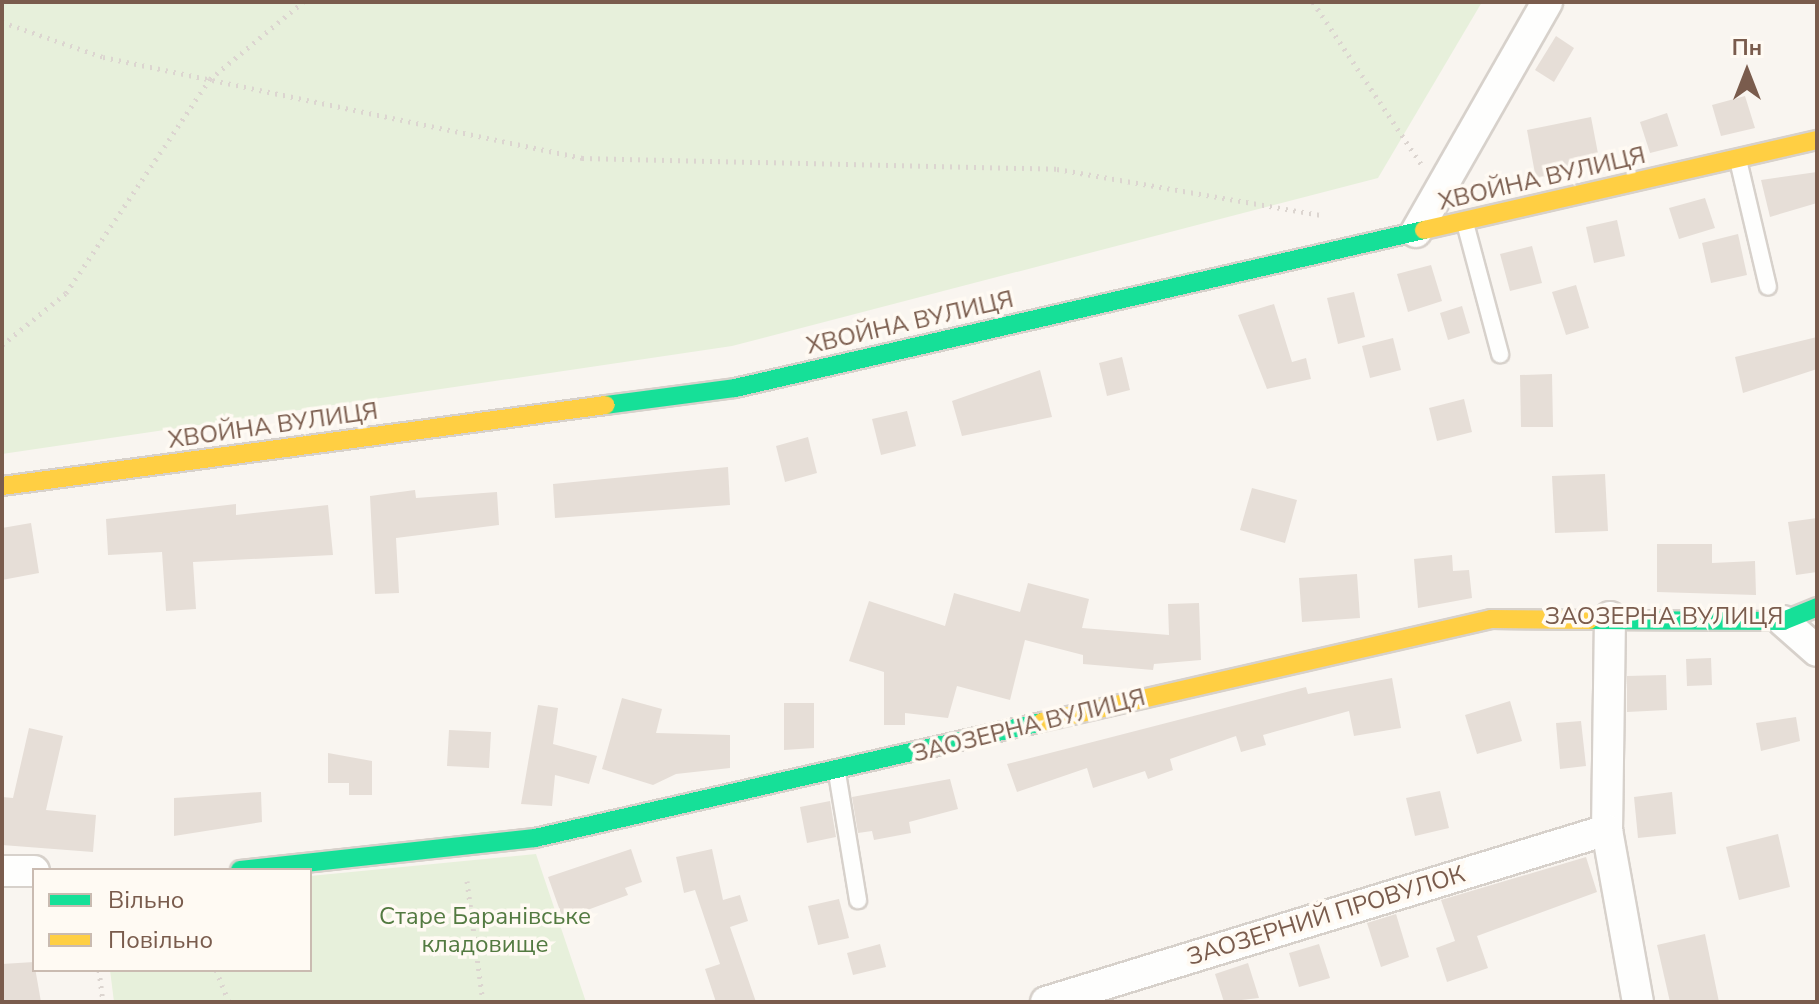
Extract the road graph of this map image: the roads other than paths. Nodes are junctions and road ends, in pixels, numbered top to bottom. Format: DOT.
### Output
graph roads {
  1 [pos="1547,2"];
  2 [pos="1817,140"];
  3 [pos="1738,159"];
  4 [pos="1464,222"];
  5 [pos="1416,232"];
  6 [pos="1768,287"];
  7 [pos="1500,354"];
  8 [pos="2,486"];
  9 [pos="1817,607"];
  10 [pos="1610,617"];
  11 [pos="1783,621"];
  12 [pos="1817,651"];
  13 [pos="837,773"];
  14 [pos="1607,830"];
  15 [pos="262,868"];
  16 [pos="2,871"];
  17 [pos="32,871"];
  18 [pos="858,900"];
  19 [pos="1046,1002"];
  20 [pos="1638,1002"];
  1 -- 5 [label="street"];
  2 -- 3 [label="street, ХВОЙНА ВУЛИЦЯ"];
  3 -- 4 [label="street, ХВОЙНА ВУЛИЦЯ"];
  3 -- 6 [label="lane"];
  4 -- 5 [label="street, ХВОЙНА ВУЛИЦЯ"];
  4 -- 7 [label="lane"];
  5 -- 8 [label="street, ХВОЙНА ВУЛИЦЯ"];
  9 -- 11 [label="street, ЗАОЗЕРНА ВУЛИЦЯ"];
  10 -- 11 [label="street, ЗАОЗЕРНА ВУЛИЦЯ"];
  10 -- 13 [label="street, ЗАОЗЕРНА ВУЛИЦЯ"];
  10 -- 14 [label="street"];
  11 -- 12 [label="street"];
  13 -- 15 [label="street, ЗАОЗЕРНА ВУЛИЦЯ"];
  13 -- 18 [label="lane"];
  14 -- 19 [label="street, ЗАОЗЕРНИЙ ПРОВУЛОК"];
  14 -- 20 [label="street"];
  16 -- 17 [label="street"];
}
